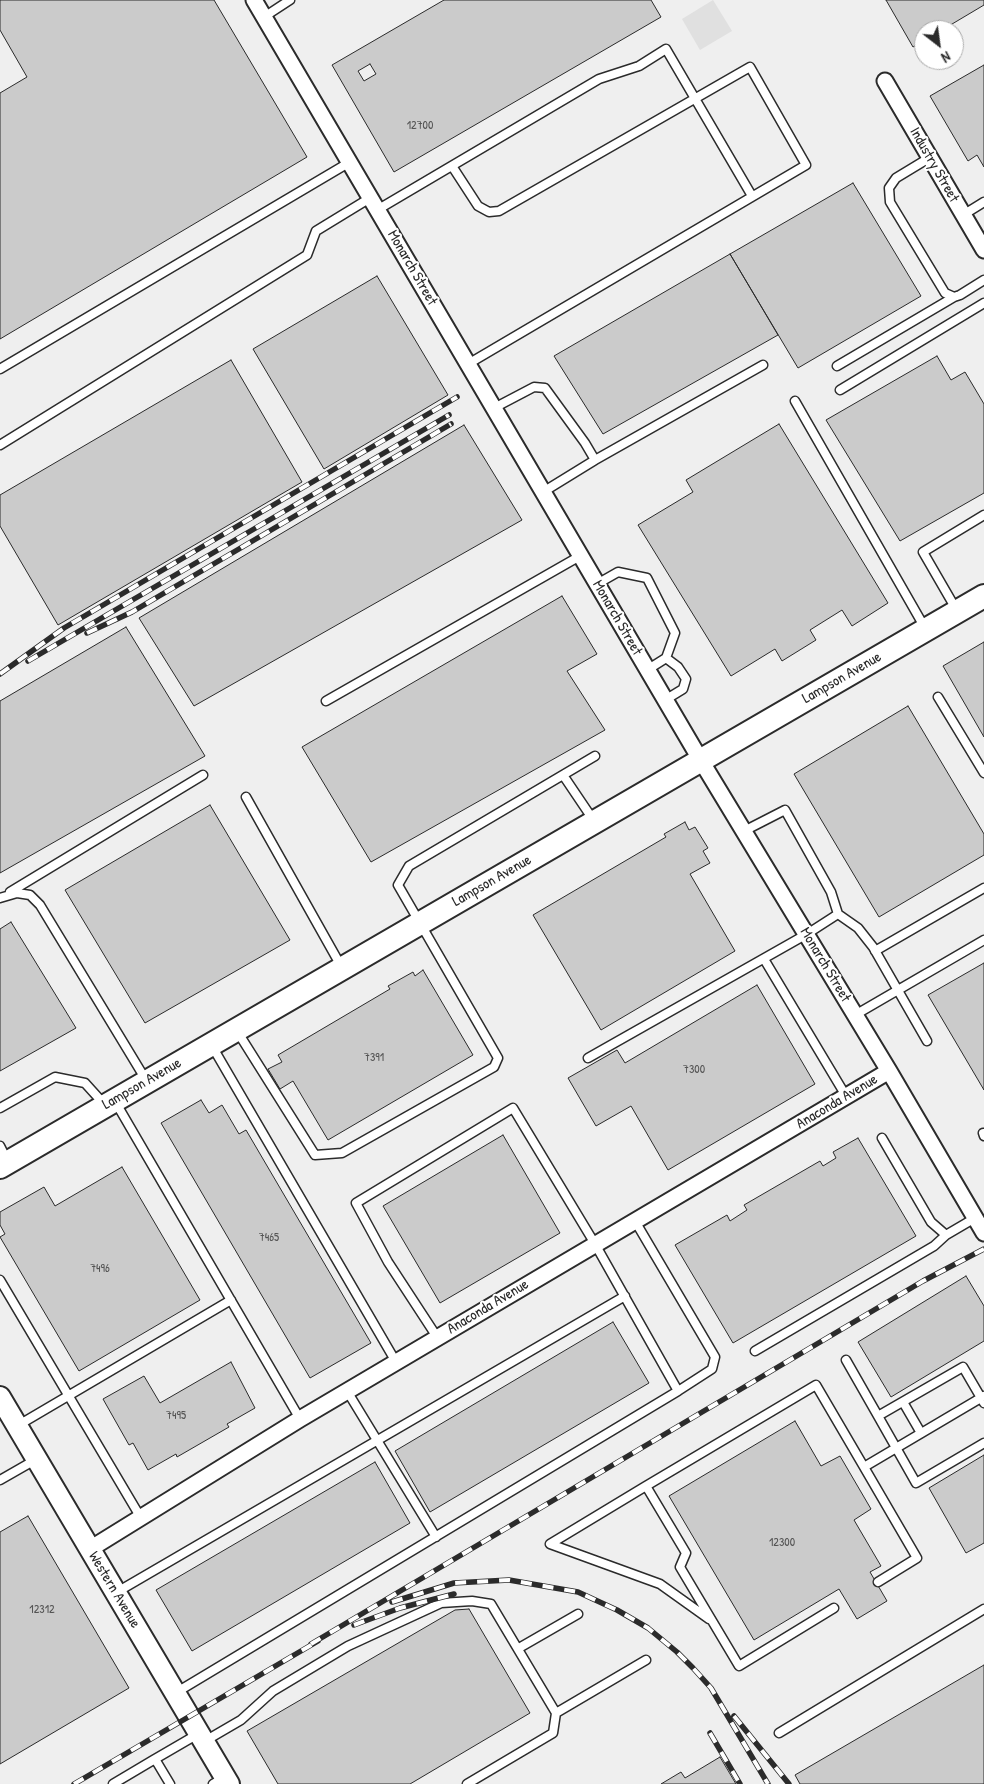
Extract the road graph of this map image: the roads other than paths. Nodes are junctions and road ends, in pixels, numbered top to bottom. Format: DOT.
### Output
graph roads {
  1 [pos="254,0"];
  2 [pos="290,0"];
  3 [pos="264,17"];
  4 [pos="885,81"];
  5 [pos="696,99"];
  6 [pos="929,158"];
  7 [pos="350,162"];
  8 [pos="452,166"];
  9 [pos="752,196"];
  10 [pos="984,202"];
  11 [pos="374,204"];
  12 [pos="963,214"];
  13 [pos="984,250"];
  14 [pos="984,280"];
  15 [pos="954,297"];
  16 [pos="984,303"];
  17 [pos="468,364"];
  18 [pos="763,365"];
  19 [pos="837,366"];
  20 [pos="0,369"];
  21 [pos="840,390"];
  22 [pos="795,401"];
  23 [pos="494,408"];
  24 [pos="0,444"];
  25 [pos="595,460"];
  26 [pos="543,492"];
  27 [pos="984,515"];
  28 [pos="580,556"];
  29 [pos="597,584"];
  30 [pos="984,596"];
  31 [pos="957,611"];
  32 [pos="926,630"];
  33 [pos="666,658"];
  34 [pos="647,670"];
  35 [pos="938,697"];
  36 [pos="665,700"];
  37 [pos="326,701"];
  38 [pos="594,756"];
  39 [pos="700,759"];
  40 [pos="984,773"];
  41 [pos="203,775"];
  42 [pos="563,775"];
  43 [pos="246,798"];
  44 [pos="594,821"];
  45 [pos="744,831"];
  46 [pos="984,888"];
  47 [pos="1,897"];
  48 [pos="838,914"];
  49 [pos="420,922"];
  50 [pos="807,934"];
  51 [pos="984,940"];
  52 [pos="875,951"];
  53 [pos="764,959"];
  54 [pos="342,968"];
  55 [pos="898,990"];
  56 [pos="856,1015"];
  57 [pos="236,1030"];
  58 [pos="927,1041"];
  59 [pos="211,1044"];
  60 [pos="588,1058"];
  61 [pos="889,1071"];
  62 [pos="147,1081"];
  63 [pos="846,1096"];
  64 [pos="110,1103"];
  65 [pos="0,1108"];
  66 [pos="882,1138"];
  67 [pos="3,1158"];
  68 [pos="975,1218"];
  69 [pos="635,1221"];
  70 [pos="984,1232"];
  71 [pos="946,1235"];
  72 [pos="595,1244"];
  73 [pos="0,1280"];
  74 [pos="625,1296"];
  75 [pos="231,1300"];
  76 [pos="437,1338"];
  77 [pos="755,1351"];
  78 [pos="846,1360"];
  79 [pos="396,1362"];
  80 [pos="347,1391"];
  81 [pos="678,1391"];
  82 [pos="69,1395"];
  83 [pos="0,1397"];
  84 [pos="983,1399"];
  85 [pos="903,1402"];
  86 [pos="878,1416"];
  87 [pos="300,1418"];
  88 [pos="17,1426"];
  89 [pos="921,1433"];
  90 [pos="378,1442"];
  91 [pos="984,1443"];
  92 [pos="897,1448"];
  93 [pos="37,1459"];
  94 [pos="864,1467"];
  95 [pos="0,1480"];
  96 [pos="646,1486"];
  97 [pos="141,1518"];
  98 [pos="436,1537"];
  99 [pos="90,1549"];
  100 [pos="878,1582"];
  101 [pos="116,1593"];
  102 [pos="834,1608"];
  103 [pos="984,1610"];
  104 [pos="578,1614"];
  105 [pos="714,1623"];
  106 [pos="519,1648"];
  107 [pos="646,1660"];
  108 [pos="175,1693"];
  109 [pos="556,1713"];
  110 [pos="779,1733"];
  111 [pos="201,1738"];
  112 [pos="155,1759"];
  113 [pos="222,1782"];
  114 [pos="113,1784"];
  115 [pos="170,1784"];
  116 [pos="467,1784"];
  1 -- 3 [label="street, Monarch Street"];
  2 -- 3 [label="lane"];
  3 -- 7 [label="street, Monarch Street"];
  4 -- 6 [label="street, Industry Street"];
  5 -- 8 [label="lane"];
  5 -- 8 [label="lane"];
  5 -- 9 [label="lane"];
  5 -- 9 [label="lane"];
  6 -- 12 [label="street, Industry Street"];
  6 -- 15 [label="lane"];
  7 -- 11 [label="street, Monarch Street"];
  7 -- 20 [label="lane"];
  8 -- 11 [label="lane"];
  9 -- 17 [label="lane"];
  10 -- 12 [label="lane"];
  11 -- 17 [label="street, Monarch Street"];
  11 -- 24 [label="lane"];
  12 -- 13 [label="street, Industry Street"];
  14 -- 15 [label="lane"];
  15 -- 19 [label="lane"];
  16 -- 21 [label="lane"];
  17 -- 23 [label="street, Monarch Street"];
  18 -- 25 [label="lane"];
  22 -- 32 [label="lane"];
  23 -- 25 [label="lane"];
  23 -- 26 [label="street, Monarch Street"];
  25 -- 26 [label="lane"];
  26 -- 28 [label="street, Monarch Street"];
  27 -- 31 [label="lane"];
  28 -- 29 [label="street, Monarch Street"];
  28 -- 37 [label="lane"];
  29 -- 33 [label="lane"];
  29 -- 34 [label="street, Monarch Street"];
  30 -- 31 [label="main road, Lampson Avenue"];
  31 -- 32 [label="main road, Lampson Avenue"];
  32 -- 39 [label="main road, Lampson Avenue"];
  33 -- 34 [label="lane"];
  33 -- 36 [label="lane"];
  34 -- 36 [label="street, Monarch Street"];
  35 -- 40 [label="lane"];
  36 -- 39 [label="street, Monarch Street"];
  38 -- 42 [label="lane"];
  39 -- 44 [label="main road, Lampson Avenue"];
  39 -- 45 [label="street, Monarch Street"];
  41 -- 47 [label="lane"];
  42 -- 44 [label="lane"];
  42 -- 49 [label="lane"];
  43 -- 54 [label="lane"];
  44 -- 49 [label="main road, Lampson Avenue"];
  45 -- 48 [label="lane"];
  45 -- 50 [label="street, Monarch Street"];
  46 -- 52 [label="lane"];
  47 -- 62 [label="lane"];
  48 -- 50 [label="lane"];
  48 -- 52 [label="lane"];
  49 -- 54 [label="main road, Lampson Avenue"];
  49 -- 57 [label="lane"];
  50 -- 53 [label="lane"];
  50 -- 56 [label="street, Monarch Street"];
  51 -- 55 [label="lane"];
  52 -- 55 [label="lane"];
  53 -- 60 [label="lane"];
  53 -- 63 [label="lane"];
  54 -- 57 [label="main road, Lampson Avenue"];
  55 -- 56 [label="lane"];
  55 -- 58 [label="lane"];
  56 -- 61 [label="street, Monarch Street"];
  57 -- 59 [label="main road, Lampson Avenue"];
  59 -- 62 [label="main road, Lampson Avenue"];
  59 -- 79 [label="lane"];
  61 -- 63 [label="street, Anaconda Avenue"];
  61 -- 68 [label="street, Monarch Street"];
  62 -- 64 [label="main road, Lampson Avenue"];
  63 -- 69 [label="street, Anaconda Avenue"];
  64 -- 65 [label="lane"];
  64 -- 67 [label="main road, Lampson Avenue"];
  64 -- 75 [label="lane"];
  66 -- 71 [label="lane"];
  68 -- 70 [label="street, Monarch Street"];
  68 -- 71 [label="lane"];
  69 -- 72 [label="street, Anaconda Avenue"];
  69 -- 81 [label="lane"];
  71 -- 77 [label="lane"];
  72 -- 74 [label="lane"];
  72 -- 76 [label="street, Anaconda Avenue"];
  72 -- 76 [label="lane"];
  73 -- 82 [label="lane"];
  74 -- 81 [label="lane"];
  74 -- 90 [label="lane"];
  75 -- 82 [label="lane"];
  75 -- 87 [label="lane"];
  76 -- 79 [label="street, Anaconda Avenue"];
  78 -- 86 [label="lane"];
  79 -- 80 [label="street, Anaconda Avenue"];
  80 -- 87 [label="street, Anaconda Avenue"];
  80 -- 90 [label="lane"];
  81 -- 98 [label="lane"];
  82 -- 88 [label="lane"];
  82 -- 97 [label="lane"];
  83 -- 88 [label="street, Western Avenue"];
  84 -- 85 [label="lane"];
  84 -- 89 [label="lane"];
  85 -- 86 [label="lane"];
  85 -- 89 [label="lane"];
  86 -- 92 [label="lane"];
  87 -- 97 [label="street, Anaconda Avenue"];
  88 -- 93 [label="street, Western Avenue"];
  89 -- 92 [label="lane"];
  90 -- 98 [label="lane"];
  90 -- 101 [label="lane"];
  91 -- 92 [label="lane"];
  92 -- 94 [label="lane"];
  93 -- 95 [label="lane"];
  93 -- 99 [label="street, Western Avenue"];
  94 -- 96 [label="lane"];
  94 -- 100 [label="lane"];
  96 -- 105 [label="lane"];
  96 -- 105 [label="lane"];
  97 -- 99 [label="street, Anaconda Avenue"];
  98 -- 108 [label="lane"];
  99 -- 101 [label="street, Western Avenue"];
  101 -- 108 [label="street, Western Avenue"];
  102 -- 105 [label="lane"];
  103 -- 110 [label="lane"];
  104 -- 106 [label="lane"];
  106 -- 109 [label="lane"];
  106 -- 111 [label="lane"];
  107 -- 109 [label="lane"];
  108 -- 111 [label="street, Western Avenue"];
  109 -- 116 [label="lane"];
  111 -- 112 [label="lane"];
  111 -- 113 [label="street, Western Avenue"];
  112 -- 114 [label="lane"];
  112 -- 115 [label="lane"];
}
